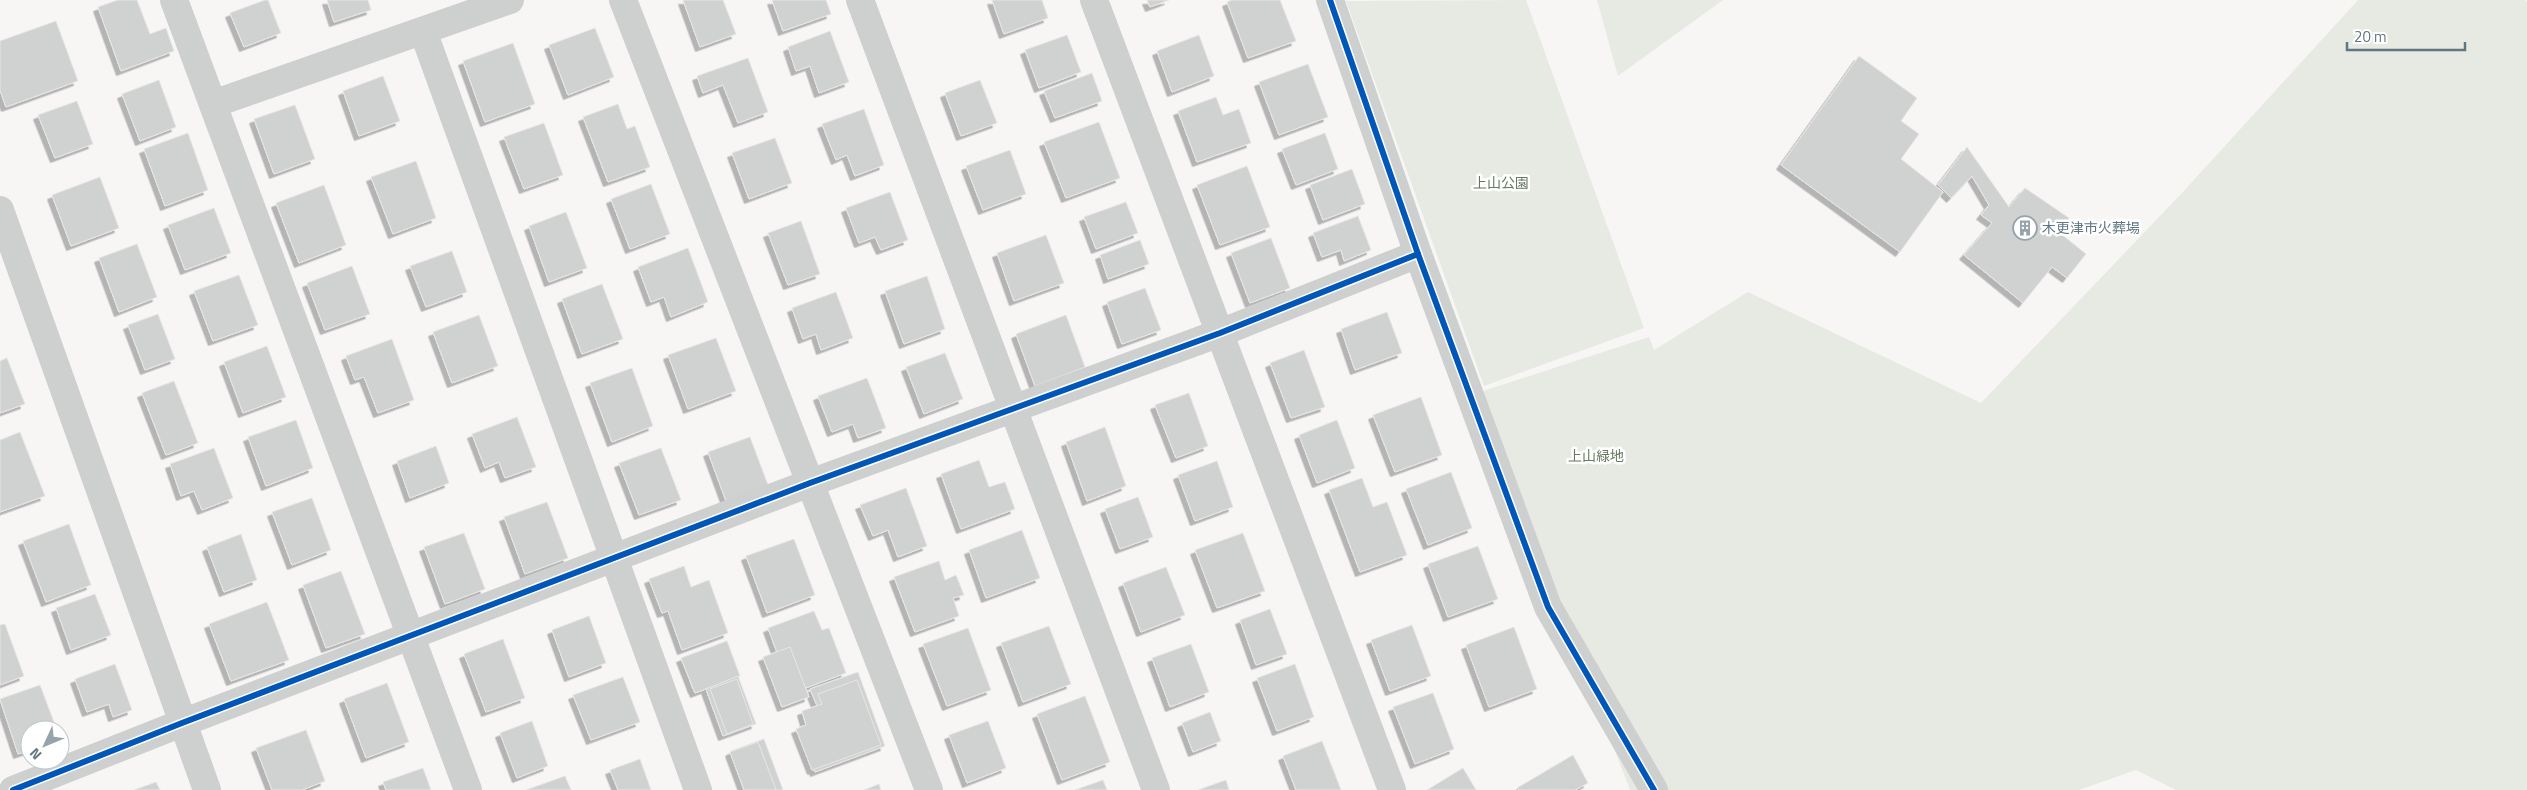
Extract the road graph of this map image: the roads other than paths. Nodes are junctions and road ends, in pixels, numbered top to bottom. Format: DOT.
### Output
graph roads {
  1 [pos="174,0"];
  2 [pos="510,0"];
  3 [pos="623,0"];
  4 [pos="860,0"];
  5 [pos="1094,0"];
  6 [pos="1330,0"];
  7 [pos="423,30"];
  8 [pos="213,104"];
  9 [pos="0,210"];
  10 [pos="1418,254"];
  11 [pos="1220,333"];
  12 [pos="1014,409"];
  13 [pos="810,483"];
  14 [pos="614,558"];
  15 [pos="411,636"];
  16 [pos="182,723"];
  17 [pos="1381,785"];
  18 [pos="13,790"];
  19 [pos="207,790"];
  20 [pos="468,790"];
  21 [pos="698,790"];
  22 [pos="929,790"];
  23 [pos="1156,790"];
  24 [pos="1654,790"];
  1 -- 8 [label="street"];
  2 -- 7 [label="street"];
  3 -- 13 [label="street"];
  4 -- 12 [label="street"];
  5 -- 11 [label="street"];
  6 -- 10 [label="street"];
  7 -- 8 [label="street"];
  7 -- 14 [label="street"];
  8 -- 15 [label="street"];
  9 -- 16 [label="street"];
  10 -- 11 [label="street"];
  10 -- 24 [label="street"];
  11 -- 12 [label="street"];
  11 -- 17 [label="street"];
  12 -- 13 [label="street"];
  12 -- 23 [label="street"];
  13 -- 14 [label="street"];
  13 -- 22 [label="street"];
  14 -- 15 [label="street"];
  14 -- 21 [label="street"];
  15 -- 16 [label="street"];
  15 -- 20 [label="street"];
  16 -- 18 [label="street"];
  16 -- 19 [label="street"];
}
